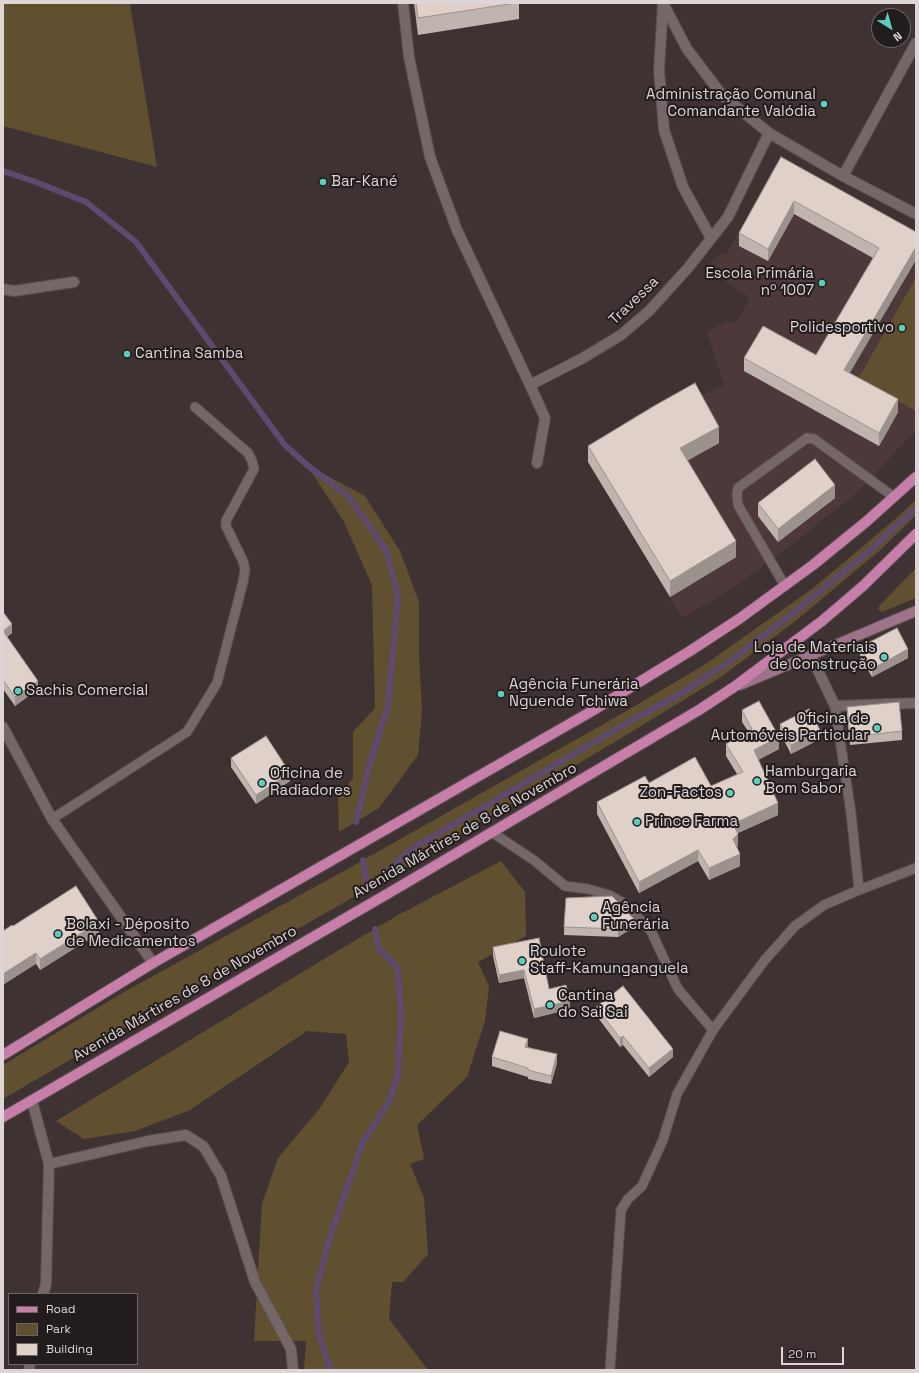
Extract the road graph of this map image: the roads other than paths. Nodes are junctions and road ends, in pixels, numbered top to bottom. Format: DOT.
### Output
graph roads {
  1 [pos="403,3"];
  2 [pos="663,3"];
  3 [pos="916,43"];
  4 [pos="769,133"];
  5 [pos="843,176"];
  6 [pos="916,214"];
  7 [pos="711,238"];
  8 [pos="74,282"];
  9 [pos="3,290"];
  10 [pos="530,385"];
  11 [pos="195,407"];
  12 [pos="537,463"];
  13 [pos="916,477"];
  14 [pos="894,497"];
  15 [pos="916,534"];
  16 [pos="785,586"];
  17 [pos="916,611"];
  18 [pos="811,656"];
  19 [pos="734,687"];
  20 [pos="916,703"];
  21 [pos="835,706"];
  22 [pos="3,727"];
  23 [pos="52,819"];
  24 [pos="493,833"];
  25 [pos="916,868"];
  26 [pos="860,890"];
  27 [pos="153,963"];
  28 [pos="713,1030"];
  29 [pos="3,1054"];
  30 [pos="32,1101"];
  31 [pos="3,1118"];
  32 [pos="49,1164"];
  33 [pos="43,1293"];
  34 [pos="293,1370"];
  35 [pos="610,1370"];
  1 -- 10 [label="street"];
  2 -- 4 [label="street"];
  2 -- 7 [label="street"];
  3 -- 5 [label="street"];
  4 -- 5 [label="street"];
  4 -- 7 [label="street, Travessa"];
  5 -- 6 [label="street"];
  7 -- 10 [label="street, Travessa"];
  8 -- 9 [label="street"];
  10 -- 12 [label="street"];
  11 -- 23 [label="lane"];
  13 -- 14 [label="main road"];
  14 -- 16 [label="main road"];
  14 -- 16 [label="lane"];
  15 -- 19 [label="main road, Avenida Mártires de 8 de Novembro"];
  16 -- 27 [label="main road"];
  17 -- 18 [label="main road"];
  18 -- 19 [label="main road"];
  18 -- 21 [label="street"];
  19 -- 24 [label="main road, Avenida Mártires de 8 de Novembro"];
  20 -- 21 [label="street"];
  21 -- 26 [label="lane"];
  22 -- 23 [label="street"];
  23 -- 27 [label="street"];
  24 -- 28 [label="lane"];
  24 -- 30 [label="main road, Avenida Mártires de 8 de Novembro"];
  25 -- 26 [label="lane"];
  26 -- 28 [label="lane"];
  27 -- 29 [label="main road"];
  28 -- 35 [label="lane"];
  30 -- 31 [label="main road, Avenida Mártires de 8 de Novembro"];
  30 -- 32 [label="street"];
  32 -- 33 [label="street"];
  32 -- 34 [label="street"];
}
